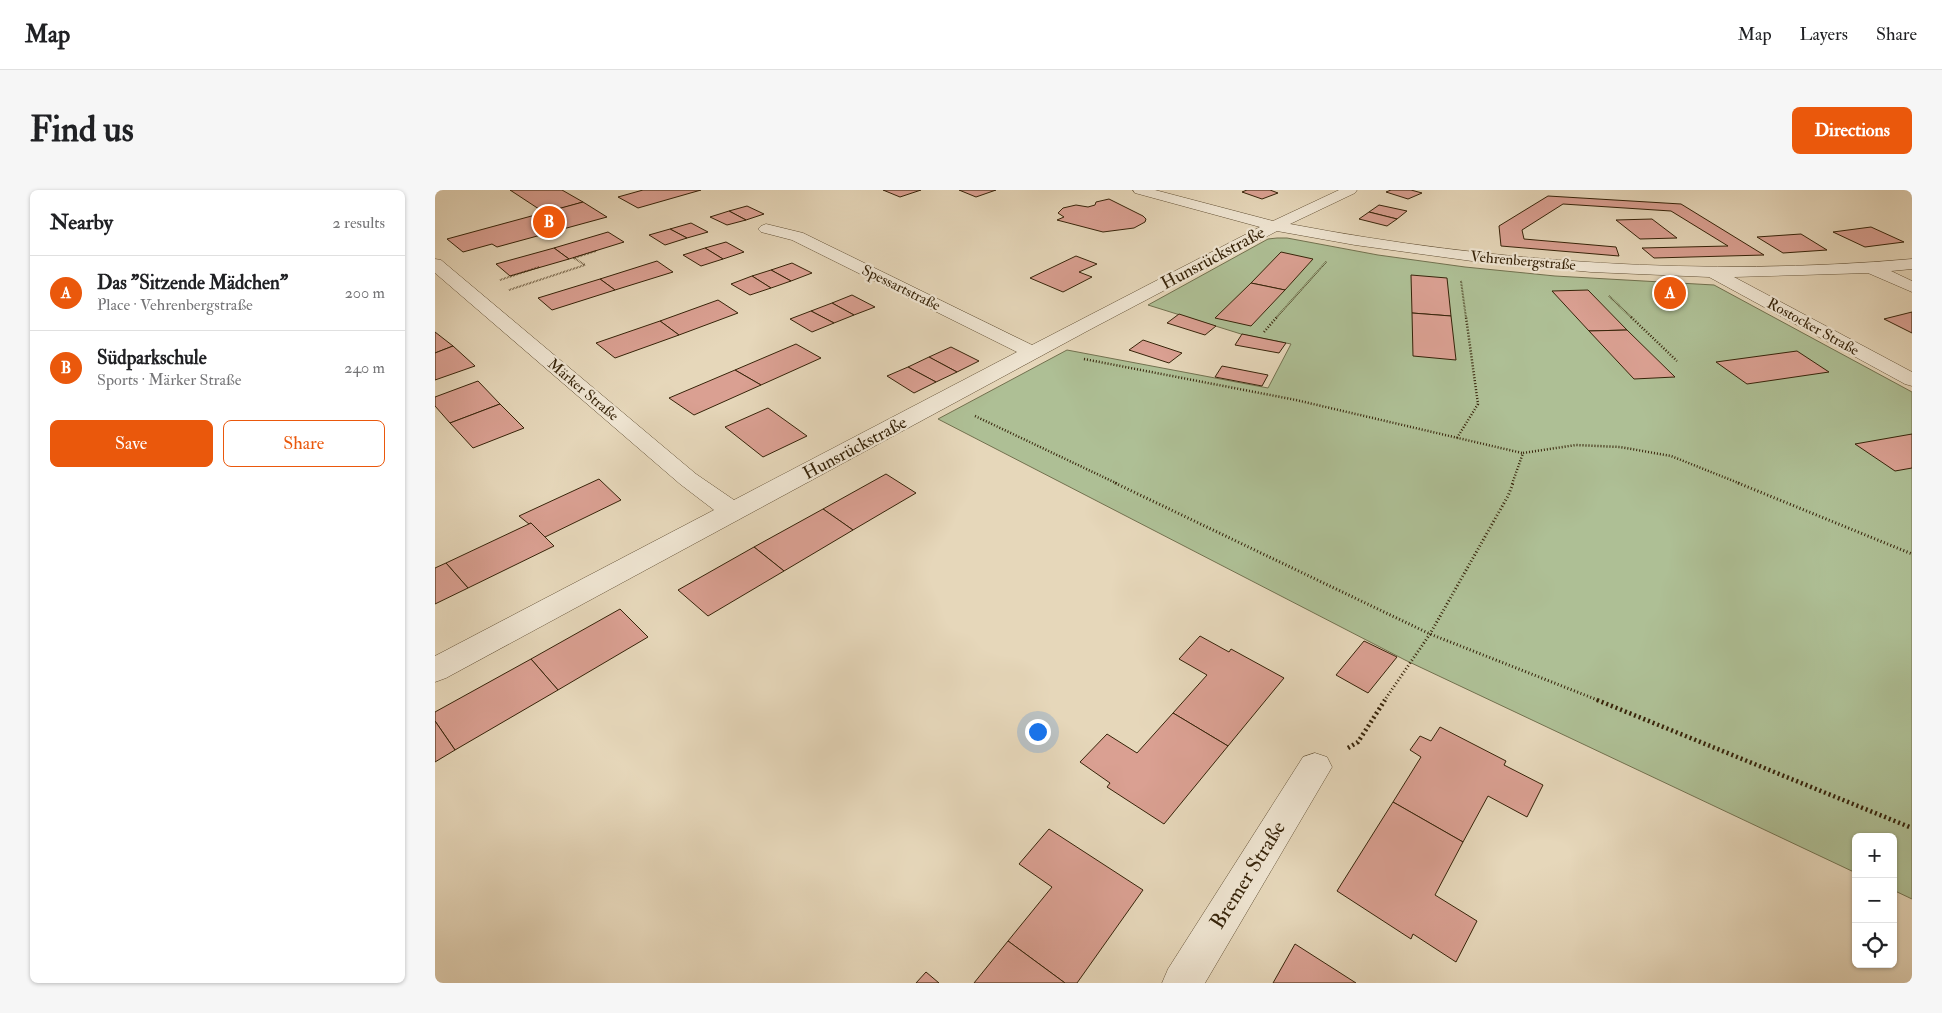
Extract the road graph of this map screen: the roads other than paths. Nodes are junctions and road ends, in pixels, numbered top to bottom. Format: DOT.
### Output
graph roads {
  1 [pos="1140,190"];
  2 [pos="1350,190"];
  3 [pos="1275,226"];
  4 [pos="766,229"];
  5 [pos="435,264"];
  6 [pos="1912,264"];
  7 [pos="1871,268"];
  8 [pos="1714,273"];
  9 [pos="1912,287"];
  10 [pos="1034,353"];
  11 [pos="1912,380"];
  12 [pos="733,512"];
  13 [pos="435,670"];
  14 [pos="1315,768"];
  15 [pos="1182,983"];
  1 -- 3 [label="street, Vehrenbergstraße"];
  2 -- 3 [label="street, Hunsrückstraße"];
  3 -- 8 [label="street, Vehrenbergstraße"];
  3 -- 10 [label="street, Hunsrückstraße"];
  4 -- 10 [label="street, Spessartstraße"];
  5 -- 12 [label="street, Märker Straße"];
  6 -- 7 [label="street, Vehrenbergstraße"];
  7 -- 8 [label="street, Vehrenbergstraße"];
  7 -- 9 [label="street"];
  8 -- 11 [label="street, Rostocker Straße"];
  10 -- 12 [label="street, Hunsrückstraße"];
  12 -- 13 [label="street, Hunsrückstraße"];
  14 -- 15 [label="street, Bremer Straße"];
}
